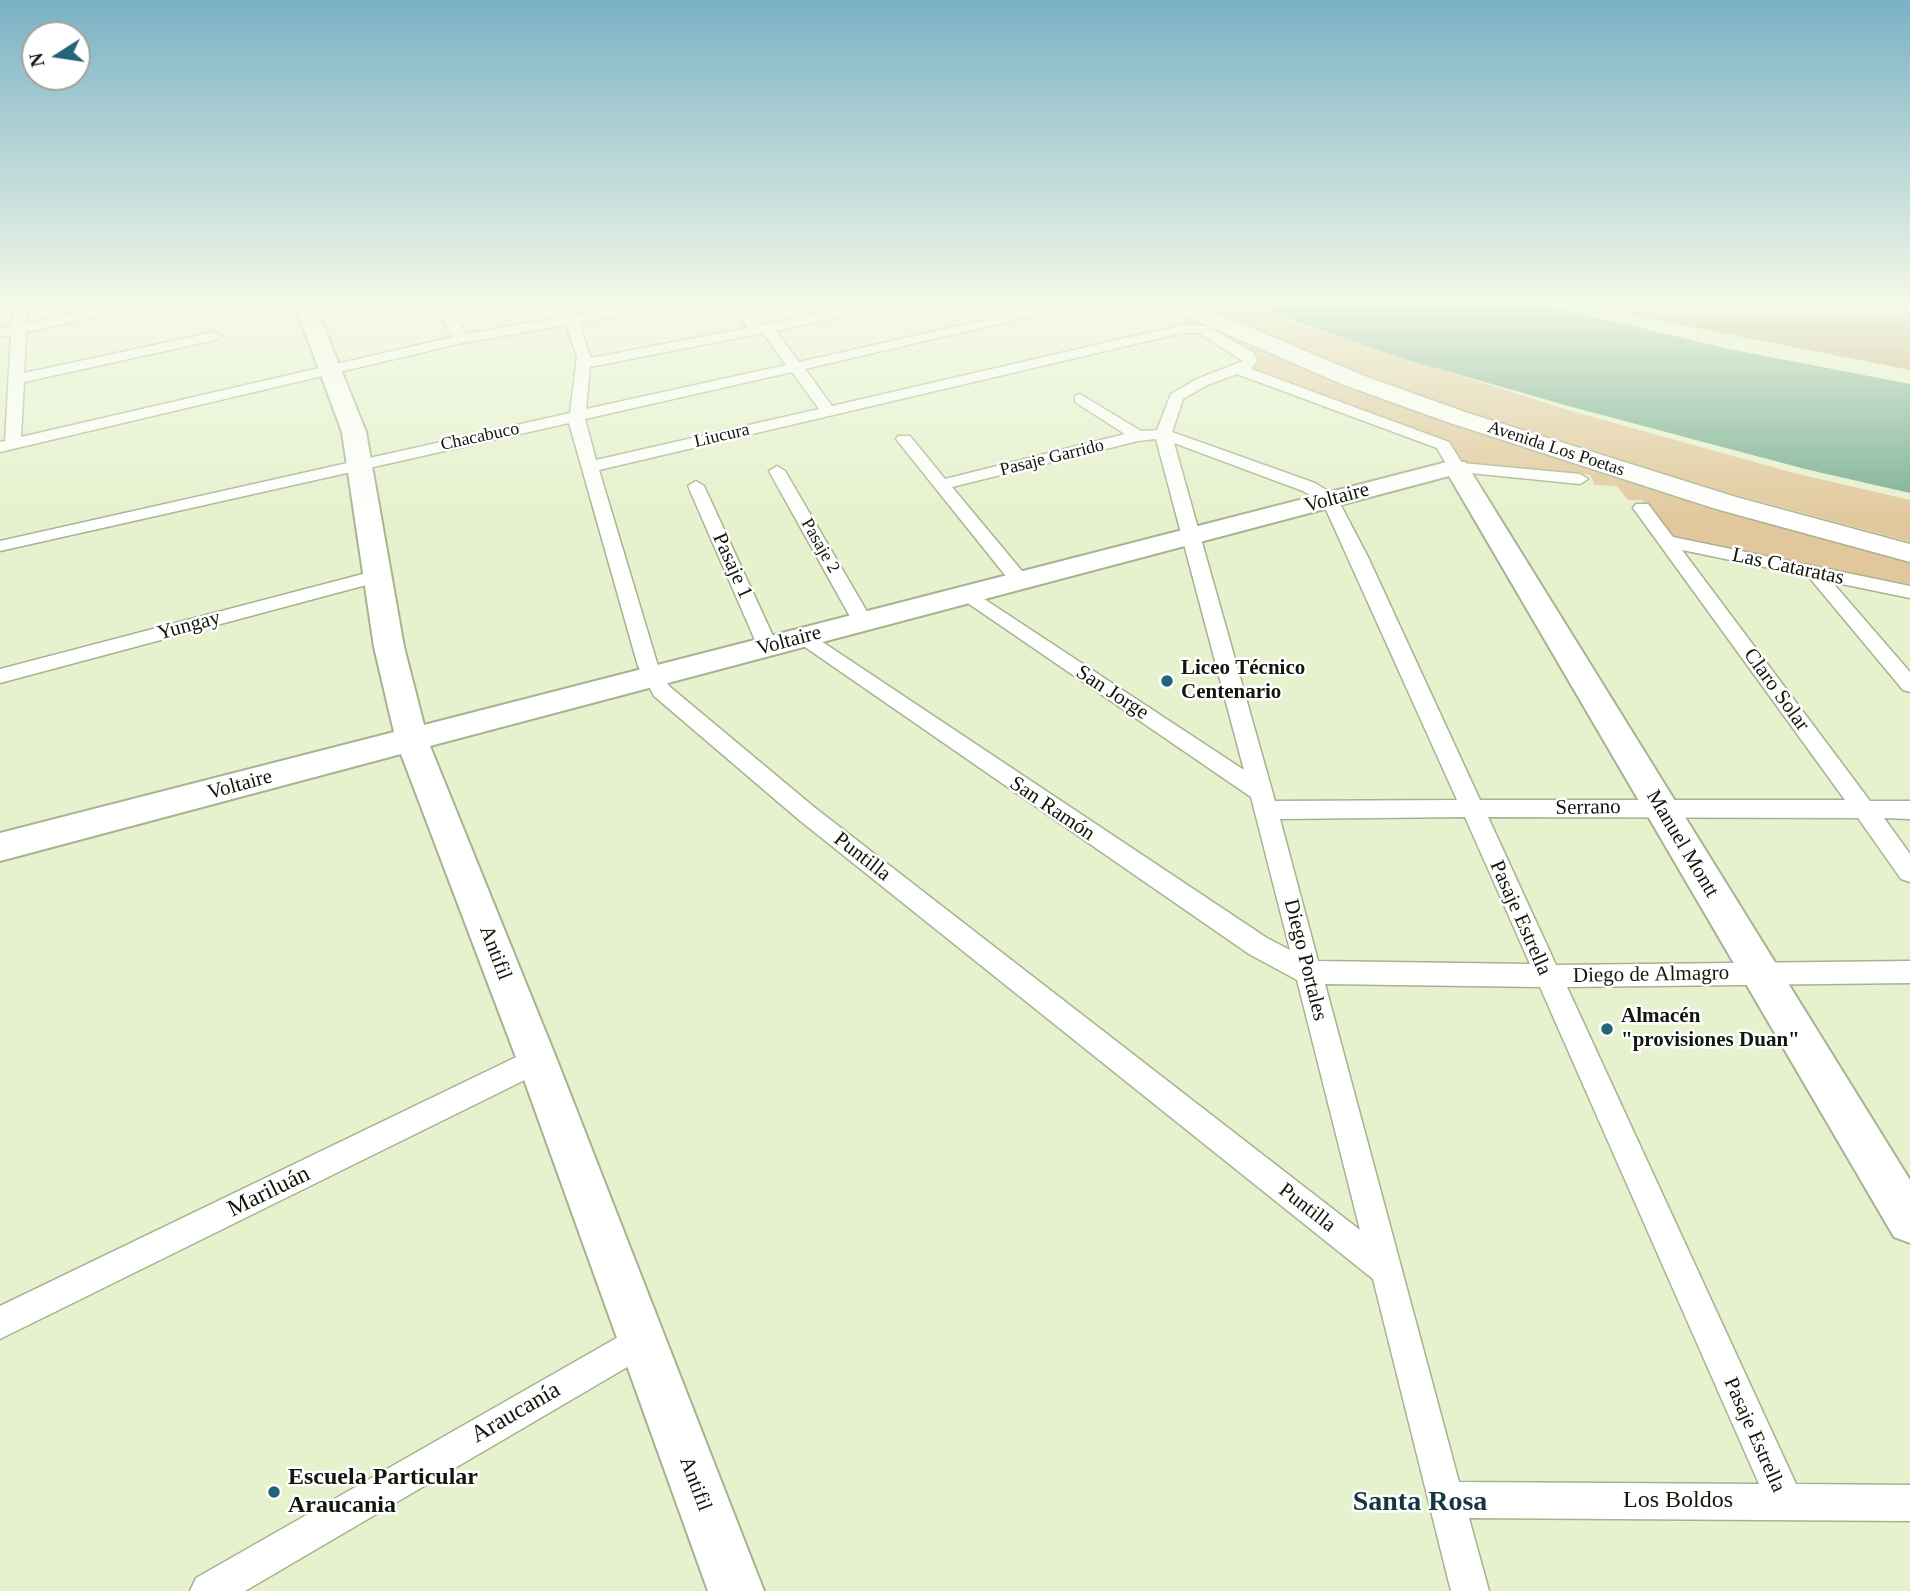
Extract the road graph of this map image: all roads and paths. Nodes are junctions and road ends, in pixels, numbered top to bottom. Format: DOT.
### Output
graph roads {
  1 [pos="29,376"];
  2 [pos="300,376"];
  3 [pos="334,376"];
  4 [pos="582,376"];
  5 [pos="755,376"];
  6 [pos="803,376"];
  7 [pos="978,376"];
  8 [pos="1217,376"];
  9 [pos="1257,376"];
  10 [pos="1344,376"];
  11 [pos="16,379"];
  12 [pos="1080,399"];
  13 [pos="828,411"];
  14 [pos="576,417"];
  15 [pos="1163,435"];
  16 [pos="1138,436"];
  17 [pos="904,439"];
  18 [pos="6,446"];
  19 [pos="361,463"];
  20 [pos="589,467"];
  21 [pos="1456,467"];
  22 [pos="777,471"];
  23 [pos="1580,479"];
  24 [pos="941,485"];
  25 [pos="696,486"];
  26 [pos="1330,500"];
  27 [pos="1642,508"];
  28 [pos="1193,536"];
  29 [pos="1666,541"];
  30 [pos="0,546"];
  31 [pos="1910,553"];
  32 [pos="1814,572"];
  33 [pos="378,576"];
  34 [pos="1020,581"];
  35 [pos="1910,592"];
  36 [pos="965,595"];
  37 [pos="863,622"];
  38 [pos="802,638"];
  39 [pos="768,647"];
  40 [pos="0,676"];
  41 [pos="653,677"];
  42 [pos="1910,685"];
  43 [pos="412,740"];
  44 [pos="1263,800"];
  45 [pos="1659,807"];
  46 [pos="1472,809"];
  47 [pos="1910,810"];
  48 [pos="1865,811"];
  49 [pos="0,847"];
  50 [pos="1910,872"];
  51 [pos="1307,972"];
  52 [pos="1910,972"];
  53 [pos="1761,974"];
  54 [pos="1546,976"];
  55 [pos="537,1060"];
  56 [pos="1910,1221"];
  57 [pos="1385,1269"];
  58 [pos="0,1323"];
  59 [pos="641,1340"];
  60 [pos="1447,1500"];
  61 [pos="1785,1502"];
  62 [pos="1910,1503"];
  63 [pos="209,1591"];
  64 [pos="736,1591"];
  65 [pos="1470,1591"];
  1 -- 11 [label="street"];
  2 -- 18 [label="street"];
  3 -- 19 [label="street, Antifil"];
  4 -- 14 [label="street, Puntilla"];
  5 -- 14 [label="street, Chacabuco"];
  6 -- 13 [label="street"];
  7 -- 13 [label="street, Liucura"];
  8 -- 15 [label="street"];
  9 -- 21 [label="street"];
  10 -- 31 [label="main road, Avenida Los Poetas"];
  11 -- 18 [label="street"];
  12 -- 16 [label="street"];
  13 -- 20 [label="street, Liucura"];
  14 -- 19 [label="street, Chacabuco"];
  14 -- 20 [label="street, Puntilla"];
  15 -- 16 [label="street, Pasaje Garrido"];
  15 -- 26 [label="street"];
  15 -- 28 [label="street, Diego Portales"];
  16 -- 24 [label="street, Pasaje Garrido"];
  17 -- 24 [label="street"];
  19 -- 30 [label="street, Chacabuco"];
  19 -- 33 [label="street, Antifil"];
  20 -- 41 [label="street, Puntilla"];
  21 -- 23 [label="street, Voltaire"];
  21 -- 26 [label="street, Voltaire"];
  21 -- 45 [label="street, Manuel Montt"];
  22 -- 37 [label="street, Pasaje 2"];
  24 -- 34 [label="street"];
  25 -- 39 [label="street, Pasaje 1"];
  26 -- 28 [label="street, Voltaire"];
  26 -- 46 [label="street, Pasaje Estrella"];
  27 -- 29 [label="street, Claro Solar"];
  28 -- 34 [label="street, Voltaire"];
  28 -- 44 [label="street, Diego Portales"];
  29 -- 32 [label="street, Las Cataratas"];
  29 -- 48 [label="street, Claro Solar"];
  32 -- 35 [label="street, Las Cataratas"];
  32 -- 42 [label="street"];
  33 -- 40 [label="street, Yungay"];
  33 -- 43 [label="street, Antifil"];
  34 -- 36 [label="street, Voltaire"];
  36 -- 37 [label="street, Voltaire"];
  36 -- 44 [label="street, San Jorge"];
  37 -- 38 [label="street, Voltaire"];
  38 -- 39 [label="street, Voltaire"];
  38 -- 51 [label="street, San Ramón"];
  39 -- 41 [label="street, Voltaire"];
  41 -- 43 [label="street, Voltaire"];
  41 -- 57 [label="street, Puntilla"];
  43 -- 49 [label="street, Voltaire"];
  43 -- 55 [label="street, Antifil"];
  44 -- 46 [label="street, Serrano"];
  44 -- 51 [label="street, Diego Portales"];
  45 -- 46 [label="street, Serrano"];
  45 -- 48 [label="street, Serrano"];
  45 -- 53 [label="street, Manuel Montt"];
  46 -- 54 [label="street, Pasaje Estrella"];
  47 -- 48 [label="street, Serrano"];
  48 -- 50 [label="street, Claro Solar"];
  51 -- 54 [label="street, Diego de Almagro"];
  51 -- 57 [label="street, Diego Portales"];
  52 -- 53 [label="street, Diego de Almagro"];
  53 -- 54 [label="street, Diego de Almagro"];
  53 -- 56 [label="street, Manuel Montt"];
  54 -- 61 [label="street, Pasaje Estrella"];
  55 -- 58 [label="street, Mariluán"];
  55 -- 59 [label="street, Antifil"];
  57 -- 60 [label="street, Diego Portales"];
  59 -- 63 [label="street, Araucanía"];
  59 -- 64 [label="street, Antifil"];
  60 -- 61 [label="street, Los Boldos"];
  60 -- 65 [label="street, Diego Portales"];
  61 -- 62 [label="street, Los Boldos"];
}
